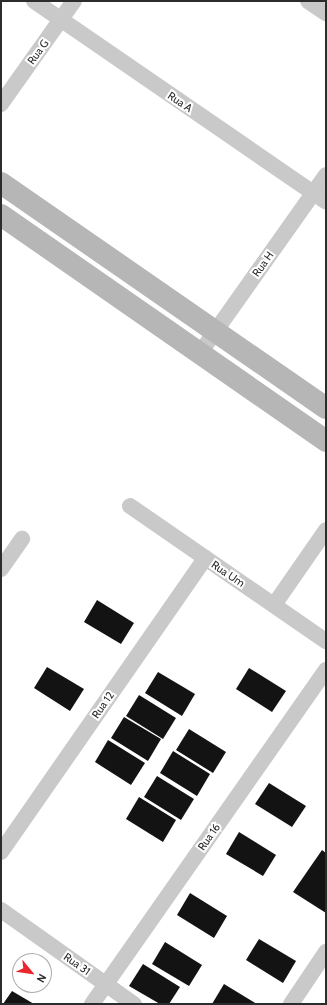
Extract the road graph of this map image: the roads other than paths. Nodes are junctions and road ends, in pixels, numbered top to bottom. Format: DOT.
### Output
graph roads {
  1 [pos="34,1"];
  2 [pos="74,1"];
  3 [pos="308,1"];
  4 [pos="326,13"];
  5 [pos="61,20"];
  6 [pos="1,104"];
  7 [pos="326,175"];
  8 [pos="1,183"];
  9 [pos="320,198"];
  10 [pos="1,215"];
  11 [pos="215,331"];
  12 [pos="200,353"];
  13 [pos="326,408"];
  14 [pos="326,441"];
  15 [pos="130,506"];
  16 [pos="326,530"];
  17 [pos="22,539"];
  18 [pos="205,558"];
  19 [pos="1,569"];
  20 [pos="274,605"];
  21 [pos="326,641"];
  22 [pos="326,670"];
  23 [pos="1,852"];
  24 [pos="1,910"];
  25 [pos="326,952"];
  26 [pos="106,984"];
  27 [pos="92,1004"];
  28 [pos="134,1004"];
  29 [pos="291,1004"];
  1 -- 5 [label="street, Rua A"];
  2 -- 5 [label="street, Rua G"];
  3 -- 4 [label="street"];
  5 -- 6 [label="street, Rua G"];
  5 -- 9 [label="street, Rua A"];
  7 -- 9 [label="street, Rua H"];
  8 -- 11 [label="street"];
  9 -- 11 [label="street, Rua H"];
  10 -- 12 [label="street"];
  11 -- 12 [label="street, Rua H"];
  11 -- 13 [label="street"];
  12 -- 14 [label="street"];
  15 -- 18 [label="street, Rua Um"];
  16 -- 20 [label="street"];
  17 -- 19 [label="street"];
  18 -- 20 [label="street, Rua Um"];
  18 -- 23 [label="street, Rua 12"];
  20 -- 21 [label="street, Rua Um"];
  22 -- 26 [label="street, Rua 16"];
  24 -- 26 [label="street, Rua 31"];
  25 -- 29 [label="street"];
  26 -- 27 [label="street, Rua 16"];
  26 -- 28 [label="street, Rua 31"];
}
